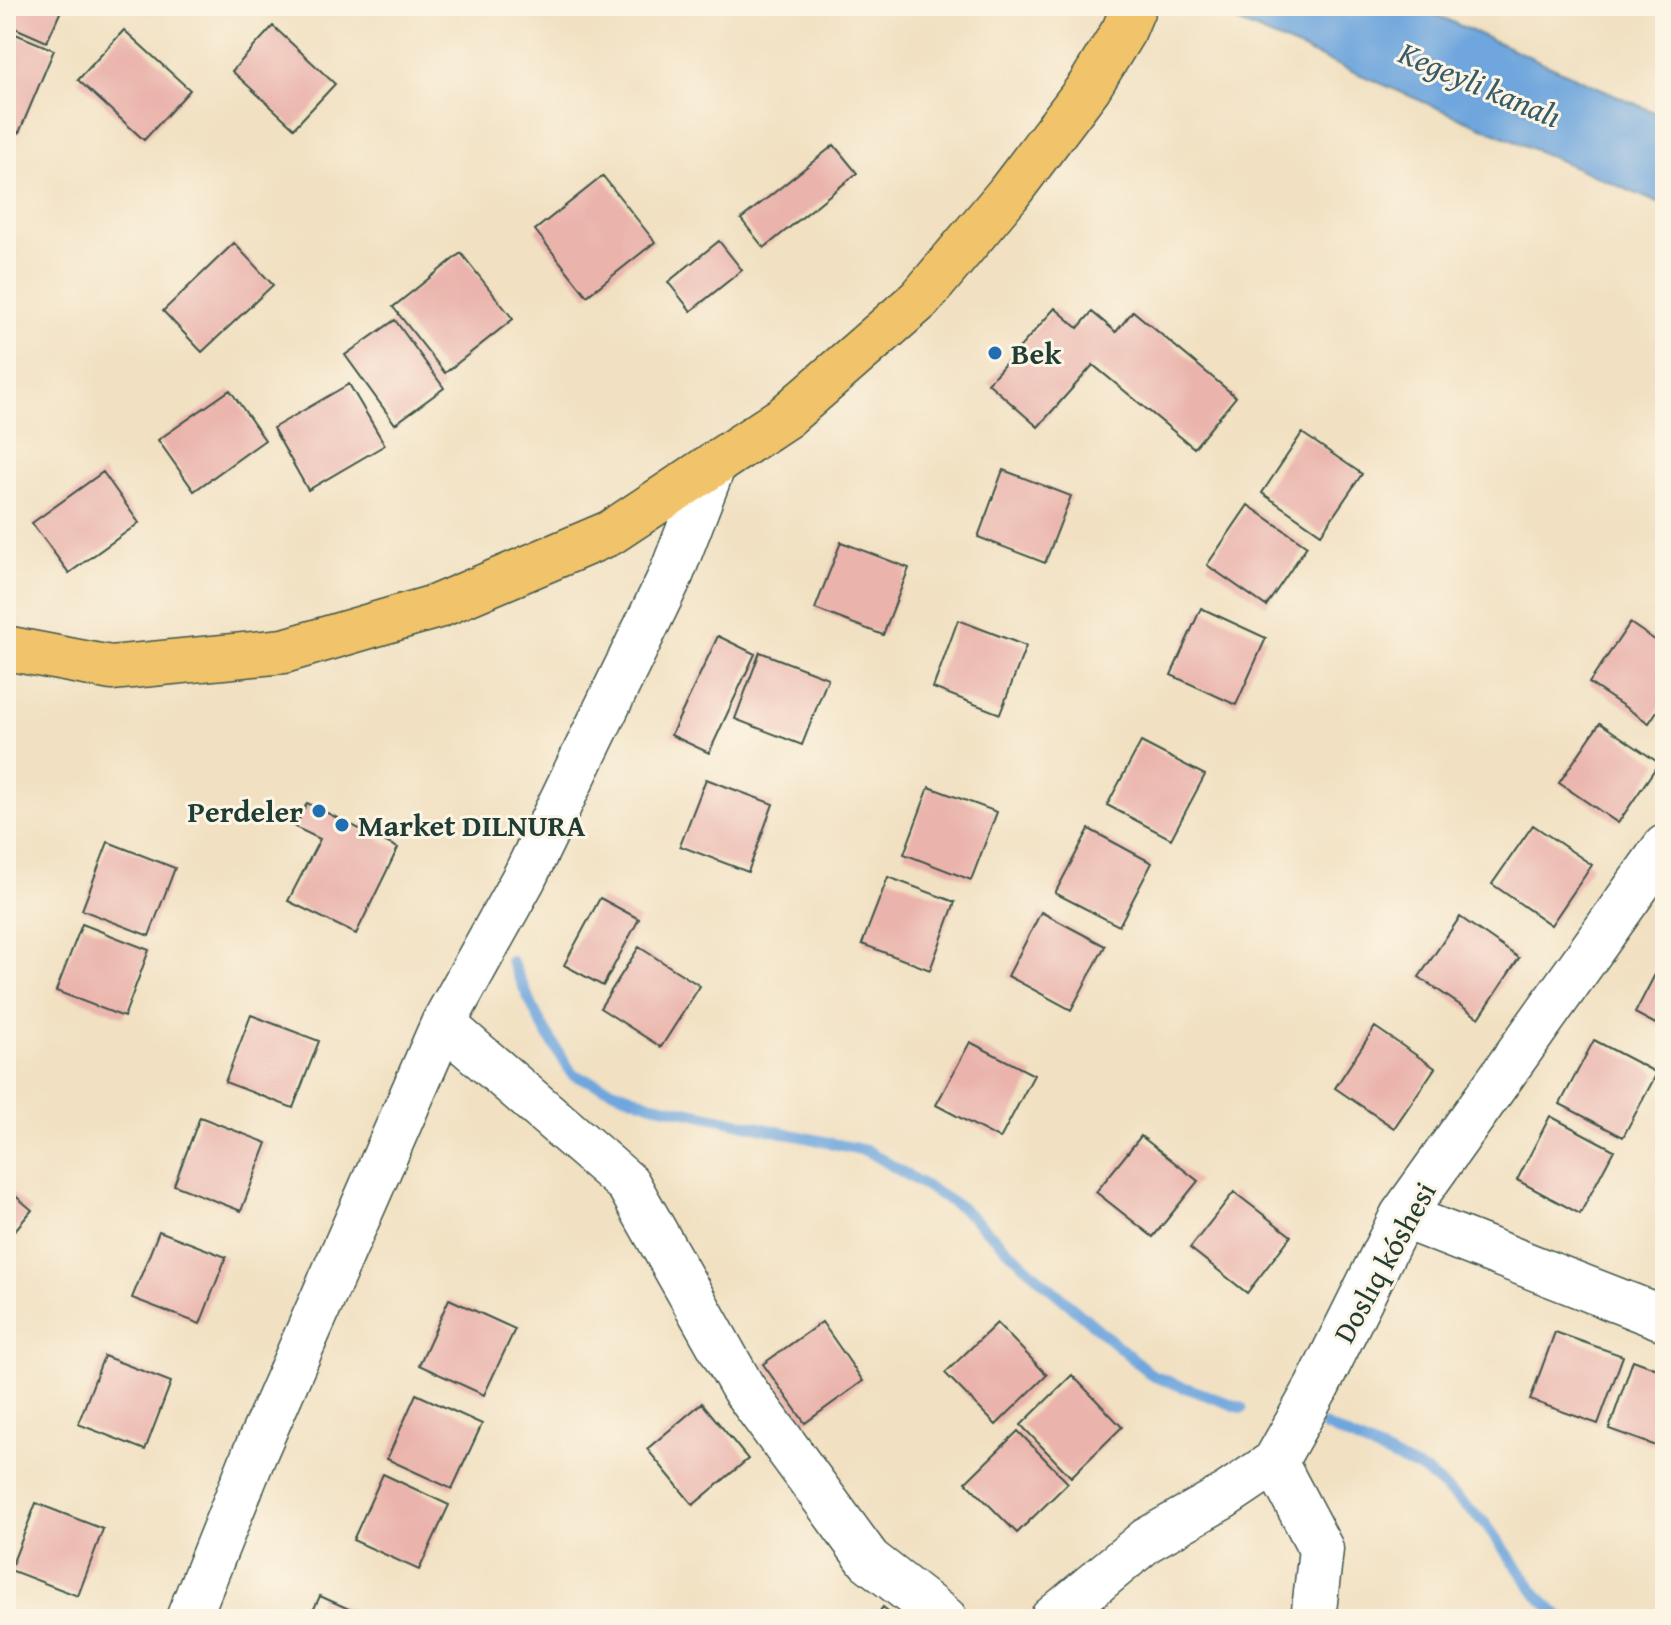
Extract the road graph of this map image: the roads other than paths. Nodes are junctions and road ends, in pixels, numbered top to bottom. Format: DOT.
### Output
graph roads {
  1 [pos="1129,18"];
  2 [pos="714,464"];
  3 [pos="6,648"];
  4 [pos="1665,847"];
  5 [pos="443,1024"];
  6 [pos="1402,1216"];
  7 [pos="1665,1319"];
  8 [pos="1275,1462"];
  9 [pos="188,1619"];
  10 [pos="945,1619"];
  11 [pos="1052,1619"];
  12 [pos="1313,1619"];
  1 -- 2 [label="main road"];
  2 -- 3 [label="main road"];
  2 -- 5 [label="street"];
  4 -- 6 [label="street, Doslıq kóshesi"];
  5 -- 9 [label="street"];
  5 -- 10 [label="street"];
  6 -- 7 [label="street"];
  6 -- 8 [label="street, Doslıq kóshesi"];
  8 -- 11 [label="street, Doslıq kóshesi"];
  8 -- 12 [label="street"];
}
